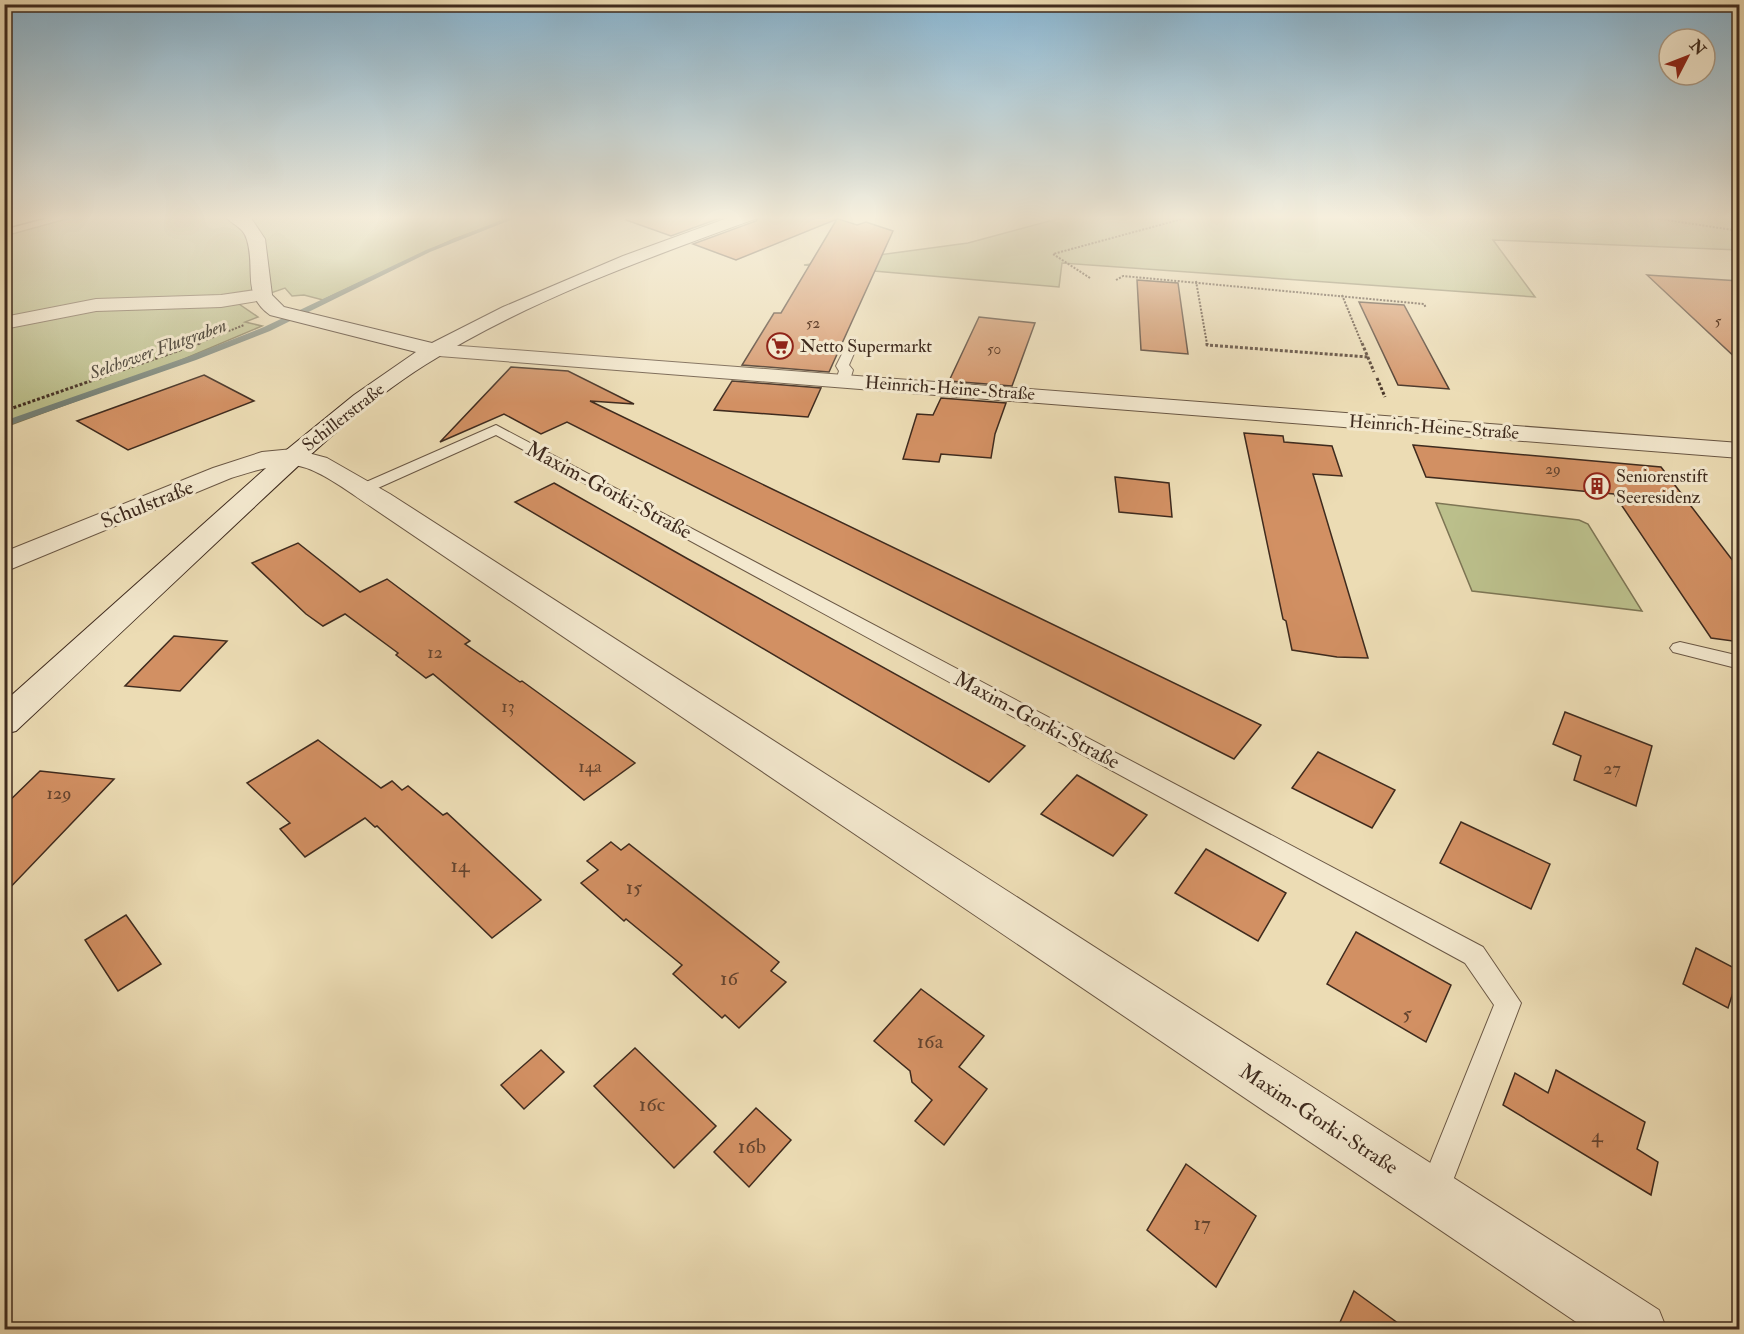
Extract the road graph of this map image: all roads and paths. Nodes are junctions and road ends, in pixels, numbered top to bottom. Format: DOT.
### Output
graph roads {
  1 [pos="260,278"];
  2 [pos="589,278"];
  3 [pos="1119,278"];
  4 [pos="1156,278"];
  5 [pos="1116,280"];
  6 [pos="1196,281"];
  7 [pos="262,295"];
  8 [pos="1342,295"];
  9 [pos="1426,308"];
  10 [pos="4,323"];
  11 [pos="249,323"];
  12 [pos="434,350"];
  13 [pos="849,351"];
  14 [pos="1368,357"];
  15 [pos="1374,372"];
  16 [pos="1377,378"];
  17 [pos="843,380"];
  18 [pos="1386,399"];
  19 [pos="4,411"];
  20 [pos="1740,451"];
  21 [pos="293,457"];
  22 [pos="363,489"];
  23 [pos="4,563"];
  24 [pos="1680,648"];
  25 [pos="1740,663"];
  26 [pos="4,722"];
  27 [pos="1433,1194"];
  28 [pos="1640,1329"];
  1 -- 7 [label="street"];
  2 -- 12 [label="street, Schillerstraße"];
  3 -- 5 [label="path"];
  4 -- 6 [label="path"];
  6 -- 8 [label="path"];
  6 -- 14 [label="path"];
  7 -- 10 [label="street"];
  7 -- 12 [label="street, Heinrich-Heine-Straße"];
  8 -- 9 [label="path"];
  8 -- 14 [label="path"];
  11 -- 19 [label="path"];
  12 -- 17 [label="street, Heinrich-Heine-Straße"];
  12 -- 21 [label="street, Schillerstraße"];
  13 -- 17 [label="lane"];
  14 -- 15 [label="path"];
  16 -- 18 [label="path"];
  17 -- 20 [label="street, Heinrich-Heine-Straße"];
  21 -- 22 [label="street, Maxim-Gorki-Straße"];
  21 -- 23 [label="street, Schulstraße"];
  21 -- 26 [label="street, Schillerstraße"];
  22 -- 27 [label="street, Maxim-Gorki-Straße"];
  22 -- 27 [label="lane, Maxim-Gorki-Straße"];
  24 -- 25 [label="lane"];
  27 -- 28 [label="street, Maxim-Gorki-Straße"];
}
